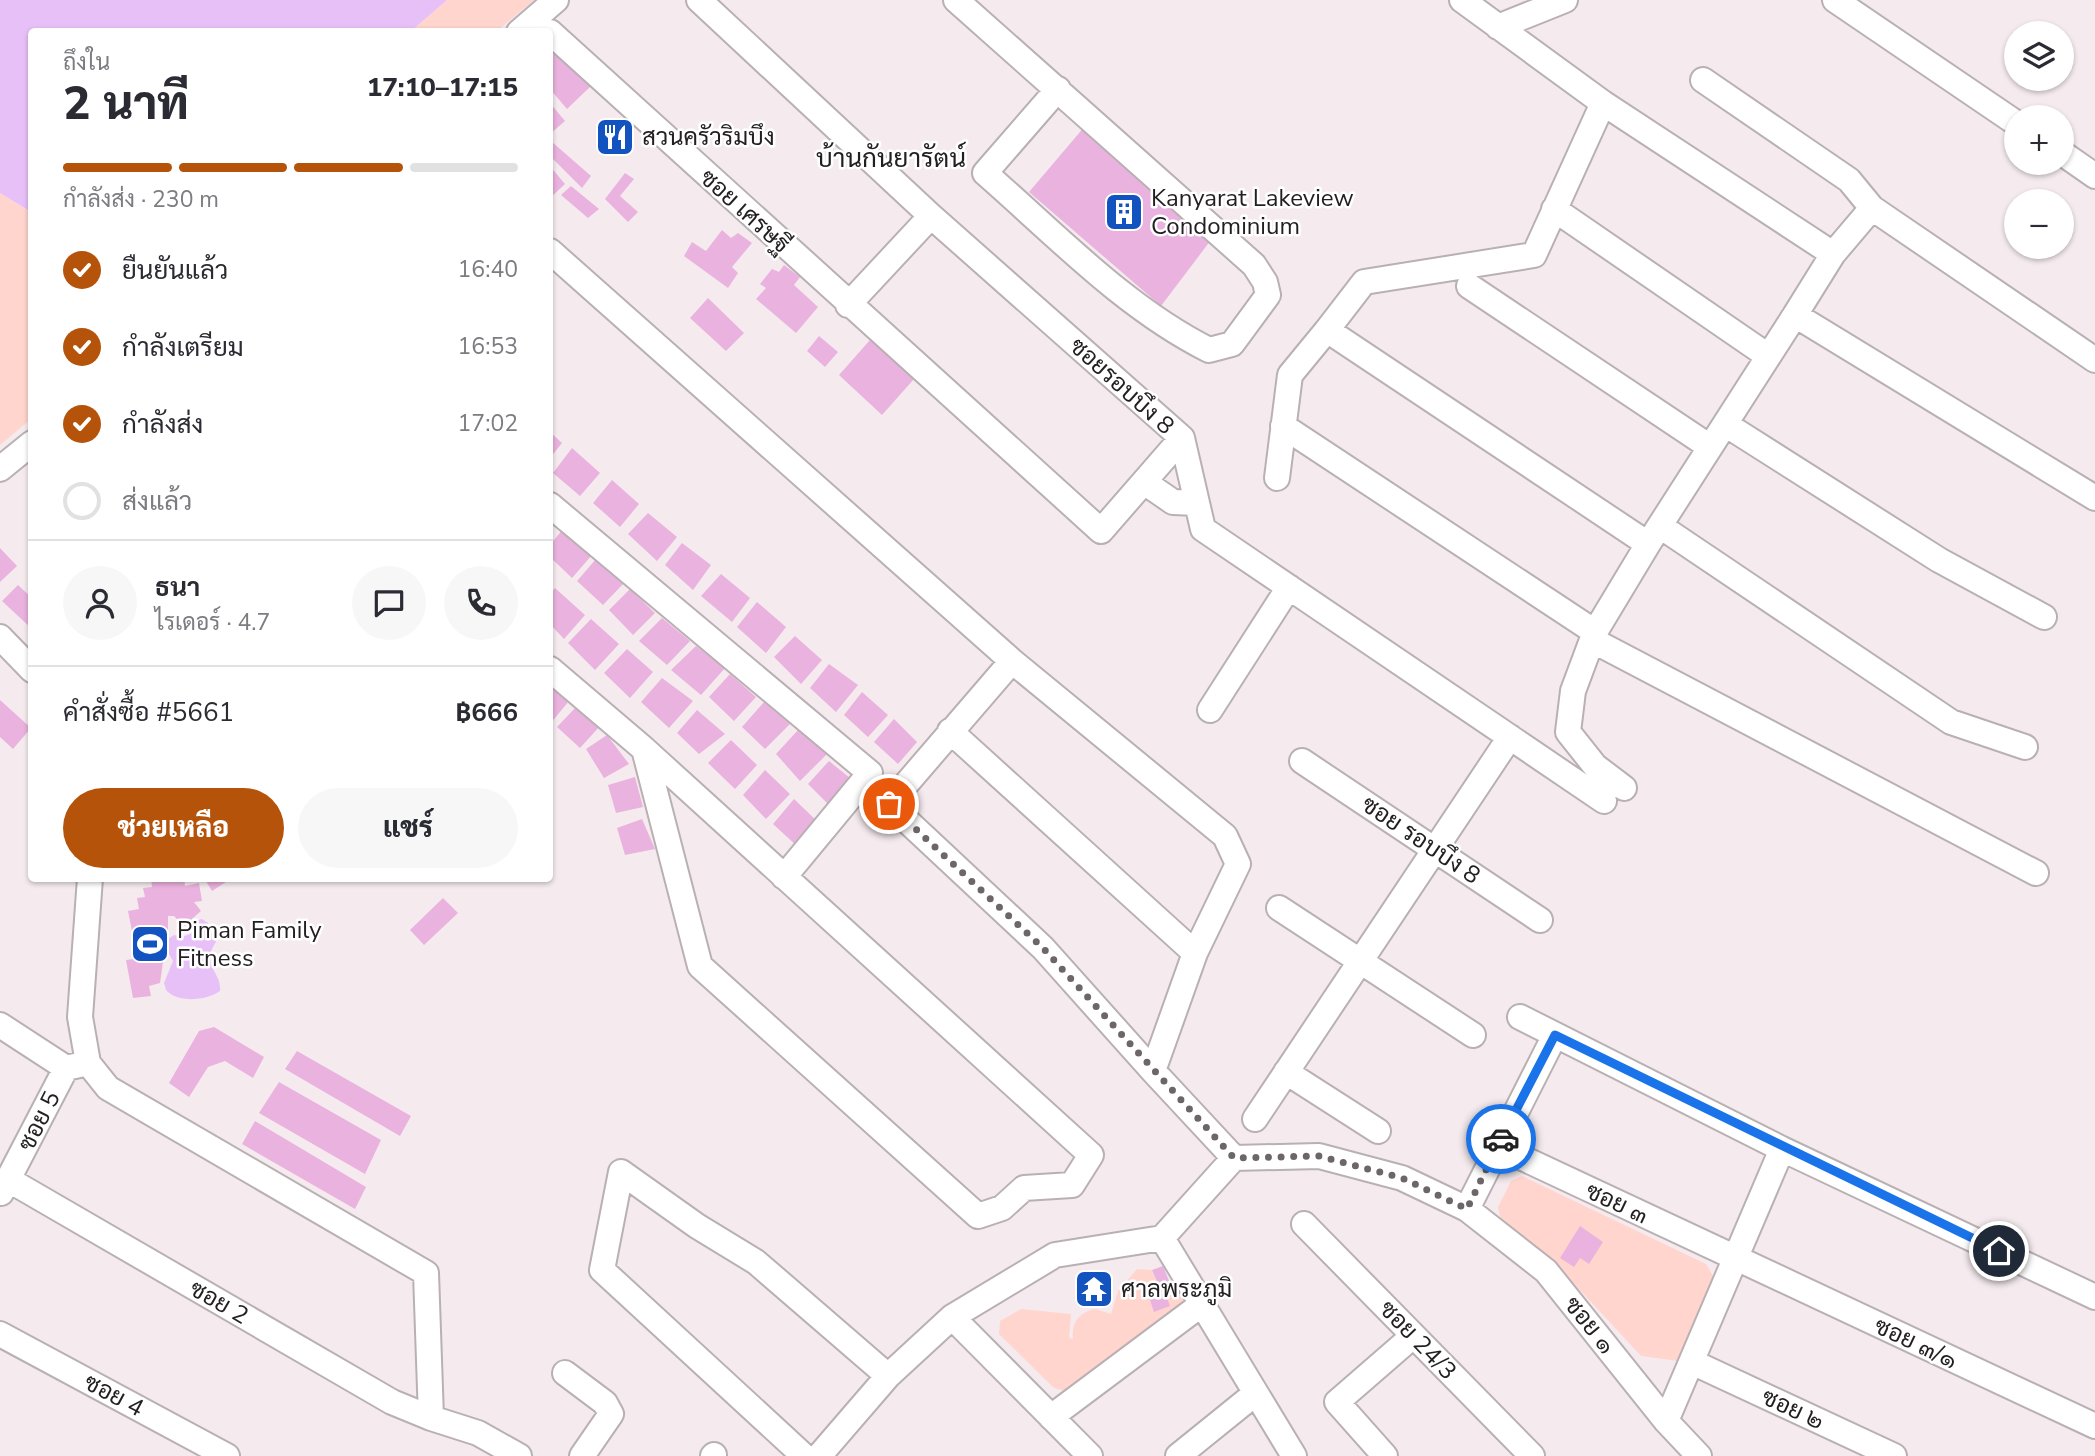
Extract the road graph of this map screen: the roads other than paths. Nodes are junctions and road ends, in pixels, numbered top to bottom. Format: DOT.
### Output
graph roads {
  1 [pos="556,0"];
  2 [pos="699,0"];
  3 [pos="956,0"];
  4 [pos="1462,0"];
  5 [pos="1565,0"];
  6 [pos="1835,0"];
  7 [pos="1497,27"];
  8 [pos="538,28"];
  9 [pos="553,41"];
  10 [pos="1703,80"];
  11 [pos="1058,89"];
  12 [pos="1603,103"];
  13 [pos="2004,115"];
  14 [pos="2074,161"];
  15 [pos="2095,176"];
  16 [pos="1872,208"];
  17 [pos="1554,209"];
  18 [pos="932,216"];
  19 [pos="553,254"];
  20 [pos="1833,254"];
  21 [pos="1469,286"];
  22 [pos="848,305"];
  23 [pos="1794,315"];
  24 [pos="1327,330"];
  25 [pos="1768,356"];
  26 [pos="2095,360"];
  27 [pos="1725,424"];
  28 [pos="1283,426"];
  29 [pos="1182,438"];
  30 [pos="28,446"];
  31 [pos="1710,447"];
  32 [pos="0,470"];
  33 [pos="1277,478"];
  34 [pos="1144,482"];
  35 [pos="2095,498"];
  36 [pos="1197,503"];
  37 [pos="553,508"];
  38 [pos="1654,535"];
  39 [pos="1289,587"];
  40 [pos="2044,617"];
  41 [pos="1593,636"];
  42 [pos="0,637"];
  43 [pos="1012,661"];
  44 [pos="28,666"];
  45 [pos="553,672"];
  46 [pos="1210,710"];
  47 [pos="950,731"];
  48 [pos="1510,737"];
  49 [pos="2025,747"];
  50 [pos="644,749"];
  51 [pos="1302,761"];
  52 [pos="1435,849"];
  53 [pos="2036,873"];
  54 [pos="784,877"];
  55 [pos="90,882"];
  56 [pos="1279,908"];
  57 [pos="1540,920"];
  58 [pos="1195,953"];
  59 [pos="1361,960"];
  60 [pos="1520,1017"];
  61 [pos="0,1025"];
  62 [pos="1473,1035"];
  63 [pos="1555,1035"];
  64 [pos="77,1065"];
  65 [pos="1153,1071"];
  66 [pos="1286,1072"];
  67 [pos="1255,1119"];
  68 [pos="1378,1131"];
  69 [pos="1497,1146"];
  70 [pos="1783,1149"];
  71 [pos="1234,1158"];
  72 [pos="4,1187"];
  73 [pos="1467,1209"];
  74 [pos="1304,1224"];
  75 [pos="1162,1238"];
  76 [pos="1736,1259"];
  77 [pos="2095,1297"];
  78 [pos="1202,1304"];
  79 [pos="952,1317"];
  80 [pos="0,1334"];
  81 [pos="1413,1336"];
  82 [pos="1692,1362"];
  83 [pos="565,1373"];
  84 [pos="888,1376"];
  85 [pos="1256,1393"];
  86 [pos="1051,1417"];
  87 [pos="431,1418"];
  88 [pos="1666,1421"];
  89 [pos="2095,1426"];
  90 [pos="227,1456"];
  91 [pos="519,1456"];
  92 [pos="582,1456"];
  93 [pos="804,1456"];
  94 [pos="819,1456"];
  95 [pos="1090,1456"];
  96 [pos="1178,1456"];
  97 [pos="1293,1456"];
  98 [pos="1385,1456"];
  99 [pos="1532,1456"];
  100 [pos="1699,1456"];
  101 [pos="1894,1456"];
  1 -- 8 [label="street"];
  2 -- 18 [label="street, ซอยรอบบึง 8"];
  3 -- 11 [label="street"];
  4 -- 7 [label="street"];
  5 -- 7 [label="street"];
  6 -- 13 [label="street"];
  7 -- 12 [label="street"];
  9 -- 22 [label="street, ซอย เศรษฐี"];
  10 -- 16 [label="street"];
  11 -- 11 [label="street"];
  12 -- 17 [label="street"];
  12 -- 20 [label="street"];
  14 -- 15 [label="street"];
  16 -- 20 [label="street"];
  16 -- 26 [label="street"];
  17 -- 24 [label="street"];
  17 -- 25 [label="street"];
  18 -- 22 [label="street"];
  18 -- 29 [label="street, ซอยรอบบึง 8"];
  19 -- 43 [label="street"];
  20 -- 23 [label="street"];
  21 -- 31 [label="street"];
  22 -- 34 [label="street, ซอย เศรษฐี"];
  23 -- 25 [label="street"];
  23 -- 35 [label="street"];
  24 -- 28 [label="street"];
  24 -- 38 [label="street"];
  25 -- 27 [label="street"];
  27 -- 31 [label="street"];
  27 -- 40 [label="street"];
  28 -- 33 [label="street"];
  28 -- 41 [label="street"];
  29 -- 34 [label="street"];
  29 -- 36 [label="street, ซอยรอบบึง 8"];
  30 -- 32 [label="street"];
  31 -- 38 [label="street"];
  34 -- 36 [label="street"];
  36 -- 39 [label="street, ซอยรอบบึง 8"];
  37 -- 54 [label="street"];
  38 -- 41 [label="street"];
  38 -- 49 [label="street"];
  39 -- 46 [label="street"];
  39 -- 48 [label="street, ซอยรอบบึง 8"];
  41 -- 48 [label="street, ซอยรอบบึง 8"];
  41 -- 53 [label="street"];
  42 -- 44 [label="street"];
  43 -- 47 [label="street"];
  43 -- 58 [label="street"];
  45 -- 50 [label="street"];
  47 -- 58 [label="street"];
  47 -- 65 [label="street"];
  48 -- 52 [label="street"];
  50 -- 54 [label="street"];
  50 -- 54 [label="street"];
  51 -- 52 [label="street, ซอย รอบบึง 8"];
  52 -- 57 [label="street, ซอย รอบบึง 8"];
  52 -- 59 [label="street"];
  55 -- 64 [label="street"];
  56 -- 59 [label="street"];
  58 -- 65 [label="street"];
  59 -- 62 [label="street"];
  59 -- 66 [label="street"];
  60 -- 63 [label="street"];
  61 -- 64 [label="street"];
  63 -- 69 [label="street"];
  63 -- 70 [label="street"];
  64 -- 72 [label="street, ซอย 5"];
  64 -- 87 [label="street"];
  65 -- 71 [label="street"];
  66 -- 67 [label="street"];
  66 -- 68 [label="street"];
  69 -- 73 [label="street"];
  69 -- 76 [label="street, ซอย ๓"];
  70 -- 76 [label="street"];
  70 -- 77 [label="street"];
  71 -- 73 [label="street, ซอย ๑"];
  71 -- 75 [label="street"];
  72 -- 87 [label="street, ซอย 2"];
  73 -- 88 [label="street, ซอย ๑"];
  74 -- 81 [label="street, ซอย 24/3"];
  75 -- 78 [label="street"];
  75 -- 79 [label="street"];
  76 -- 82 [label="street"];
  76 -- 89 [label="street, ซอย ๓/๑"];
  78 -- 85 [label="street"];
  78 -- 86 [label="street"];
  79 -- 84 [label="street"];
  79 -- 86 [label="street"];
  80 -- 90 [label="street, ซอย 4"];
  81 -- 98 [label="street"];
  81 -- 99 [label="street, ซอย 24/3"];
  82 -- 88 [label="street"];
  82 -- 101 [label="street, ซอย ๒"];
  83 -- 92 [label="street"];
  84 -- 93 [label="street"];
  84 -- 94 [label="street"];
  85 -- 96 [label="street"];
  85 -- 97 [label="street"];
  86 -- 95 [label="street"];
  87 -- 91 [label="street, ซอย 2"];
  88 -- 100 [label="street, ซอย ๑"];
}
